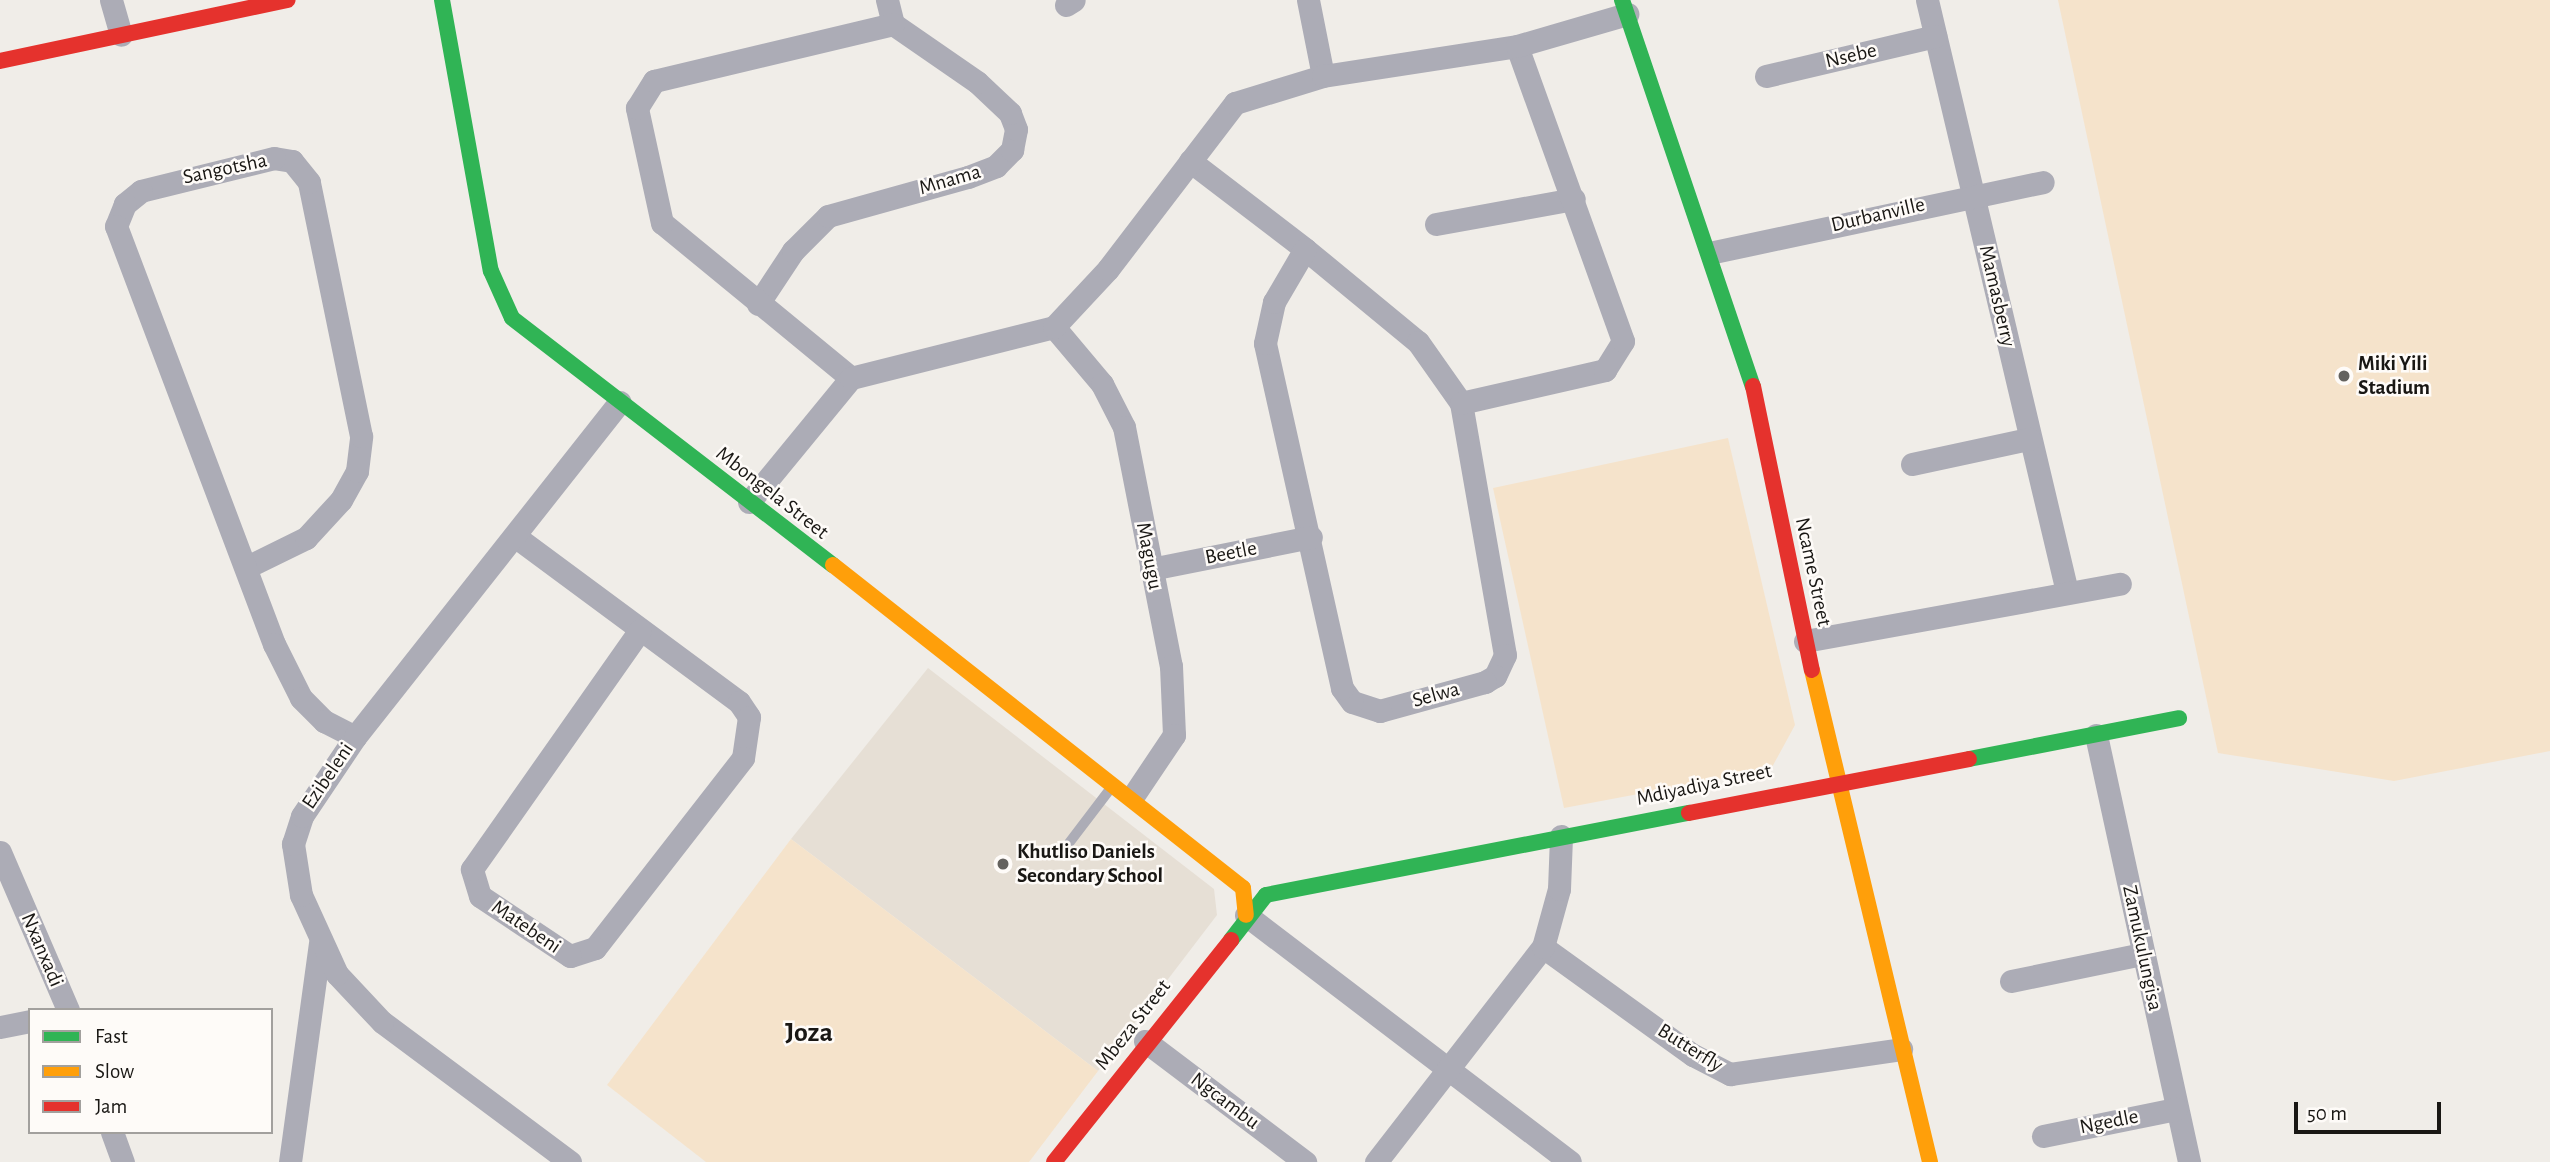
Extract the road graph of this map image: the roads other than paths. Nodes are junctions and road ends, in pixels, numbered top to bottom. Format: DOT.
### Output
graph roads {
  1 [pos="111,0"];
  2 [pos="288,0"];
  3 [pos="442,0"];
  4 [pos="887,0"];
  5 [pos="1308,0"];
  6 [pos="1927,0"];
  7 [pos="1624,7"];
  8 [pos="893,24"];
  9 [pos="121,35"];
  10 [pos="1935,36"];
  11 [pos="1517,46"];
  12 [pos="0,61"];
  13 [pos="1323,76"];
  14 [pos="1766,76"];
  15 [pos="1190,161"];
  16 [pos="2043,182"];
  17 [pos="1974,194"];
  18 [pos="1574,199"];
  19 [pos="1436,224"];
  20 [pos="1305,249"];
  21 [pos="1714,252"];
  22 [pos="758,304"];
  23 [pos="1054,327"];
  24 [pos="851,378"];
  25 [pos="620,402"];
  26 [pos="1461,402"];
  27 [pos="2029,439"];
  28 [pos="1912,464"];
  29 [pos="749,502"];
  30 [pos="516,537"];
  31 [pos="1311,537"];
  32 [pos="247,567"];
  33 [pos="1151,569"];
  34 [pos="2120,584"];
  35 [pos="2067,592"];
  36 [pos="640,630"];
  37 [pos="1805,641"];
  38 [pos="2179,718"];
  39 [pos="2096,734"];
  40 [pos="355,737"];
  41 [pos="1835,780"];
  42 [pos="1115,782"];
  43 [pos="1133,796"];
  44 [pos="1561,836"];
  45 [pos="1069,843"];
  46 [pos="0,852"];
  47 [pos="1246,915"];
  48 [pos="320,943"];
  49 [pos="1543,947"];
  50 [pos="2143,954"];
  51 [pos="2011,981"];
  52 [pos="67,1008"];
  53 [pos="28,1021"];
  54 [pos="0,1027"];
  55 [pos="1146,1041"];
  56 [pos="1900,1049"];
  57 [pos="1445,1070"];
  58 [pos="2176,1109"];
  59 [pos="113,1134"];
  60 [pos="2043,1136"];
  61 [pos="122,1162"];
  62 [pos="290,1162"];
  63 [pos="570,1162"];
  64 [pos="1054,1162"];
  65 [pos="1304,1162"];
  66 [pos="1376,1162"];
  67 [pos="1570,1162"];
  68 [pos="1930,1162"];
  69 [pos="2189,1162"];
  1 -- 9 [label="street"];
  2 -- 9 [label="street"];
  3 -- 25 [label="street, Mbongela Street"];
  4 -- 8 [label="street"];
  5 -- 13 [label="street"];
  6 -- 10 [label="street, Mamasberry"];
  7 -- 11 [label="street"];
  7 -- 21 [label="street, Ncame Street"];
  8 -- 22 [label="street, Mnama"];
  8 -- 22 [label="street"];
  9 -- 12 [label="street"];
  10 -- 14 [label="street, Nsebe"];
  10 -- 17 [label="street, Mamasberry"];
  11 -- 13 [label="street"];
  11 -- 18 [label="street"];
  13 -- 15 [label="street"];
  15 -- 20 [label="street, Selwa"];
  15 -- 23 [label="street"];
  16 -- 17 [label="street, Durbanville"];
  17 -- 21 [label="street, Durbanville"];
  17 -- 27 [label="street, Mamasberry"];
  18 -- 19 [label="street"];
  18 -- 26 [label="street"];
  20 -- 26 [label="street, Selwa"];
  20 -- 31 [label="street, Selwa"];
  21 -- 37 [label="street, Ncame Street"];
  22 -- 24 [label="street"];
  23 -- 24 [label="street"];
  23 -- 33 [label="street, Magugu"];
  24 -- 29 [label="street"];
  25 -- 29 [label="street, Mbongela Street"];
  25 -- 30 [label="street, Ezibeleni"];
  26 -- 31 [label="street, Selwa"];
  27 -- 28 [label="street"];
  27 -- 35 [label="street, Mamasberry"];
  29 -- 42 [label="street, Mbongela Street"];
  30 -- 36 [label="street, Matebeni"];
  30 -- 40 [label="street, Ezibeleni"];
  31 -- 33 [label="street, Beetle"];
  32 -- 32 [label="street, Sangotsha"];
  32 -- 40 [label="street, Sangotsha"];
  33 -- 43 [label="street, Magugu"];
  34 -- 35 [label="street"];
  35 -- 37 [label="street"];
  36 -- 36 [label="street, Matebeni"];
  37 -- 41 [label="street, Ncame Street"];
  38 -- 39 [label="street, Mdiyadiya Street"];
  39 -- 41 [label="street, Mdiyadiya Street"];
  39 -- 50 [label="street, Zamukulungisa"];
  40 -- 48 [label="street, Ezibeleni"];
  41 -- 44 [label="street, Mdiyadiya Street"];
  41 -- 56 [label="street, Ncame Street"];
  42 -- 43 [label="street, Mbongela Street"];
  42 -- 45 [label="lane"];
  43 -- 47 [label="street, Mbongela Street"];
  44 -- 47 [label="street, Mdiyadiya Street"];
  44 -- 49 [label="street"];
  46 -- 52 [label="street, Nxanxadi"];
  47 -- 55 [label="street, Mbeza Street"];
  47 -- 57 [label="street"];
  48 -- 62 [label="street"];
  48 -- 63 [label="street, Ezibeleni"];
  49 -- 56 [label="street, Butterfly"];
  49 -- 57 [label="street"];
  50 -- 51 [label="street"];
  50 -- 58 [label="street, Zamukulungisa"];
  53 -- 54 [label="street"];
  55 -- 64 [label="street, Mbeza Street"];
  55 -- 65 [label="street, Ngcambu"];
  56 -- 68 [label="street, Ncame Street"];
  57 -- 66 [label="street"];
  57 -- 67 [label="street"];
  58 -- 60 [label="street, Ngedle"];
  58 -- 69 [label="street, Zamukulungisa"];
  59 -- 61 [label="street"];
}
